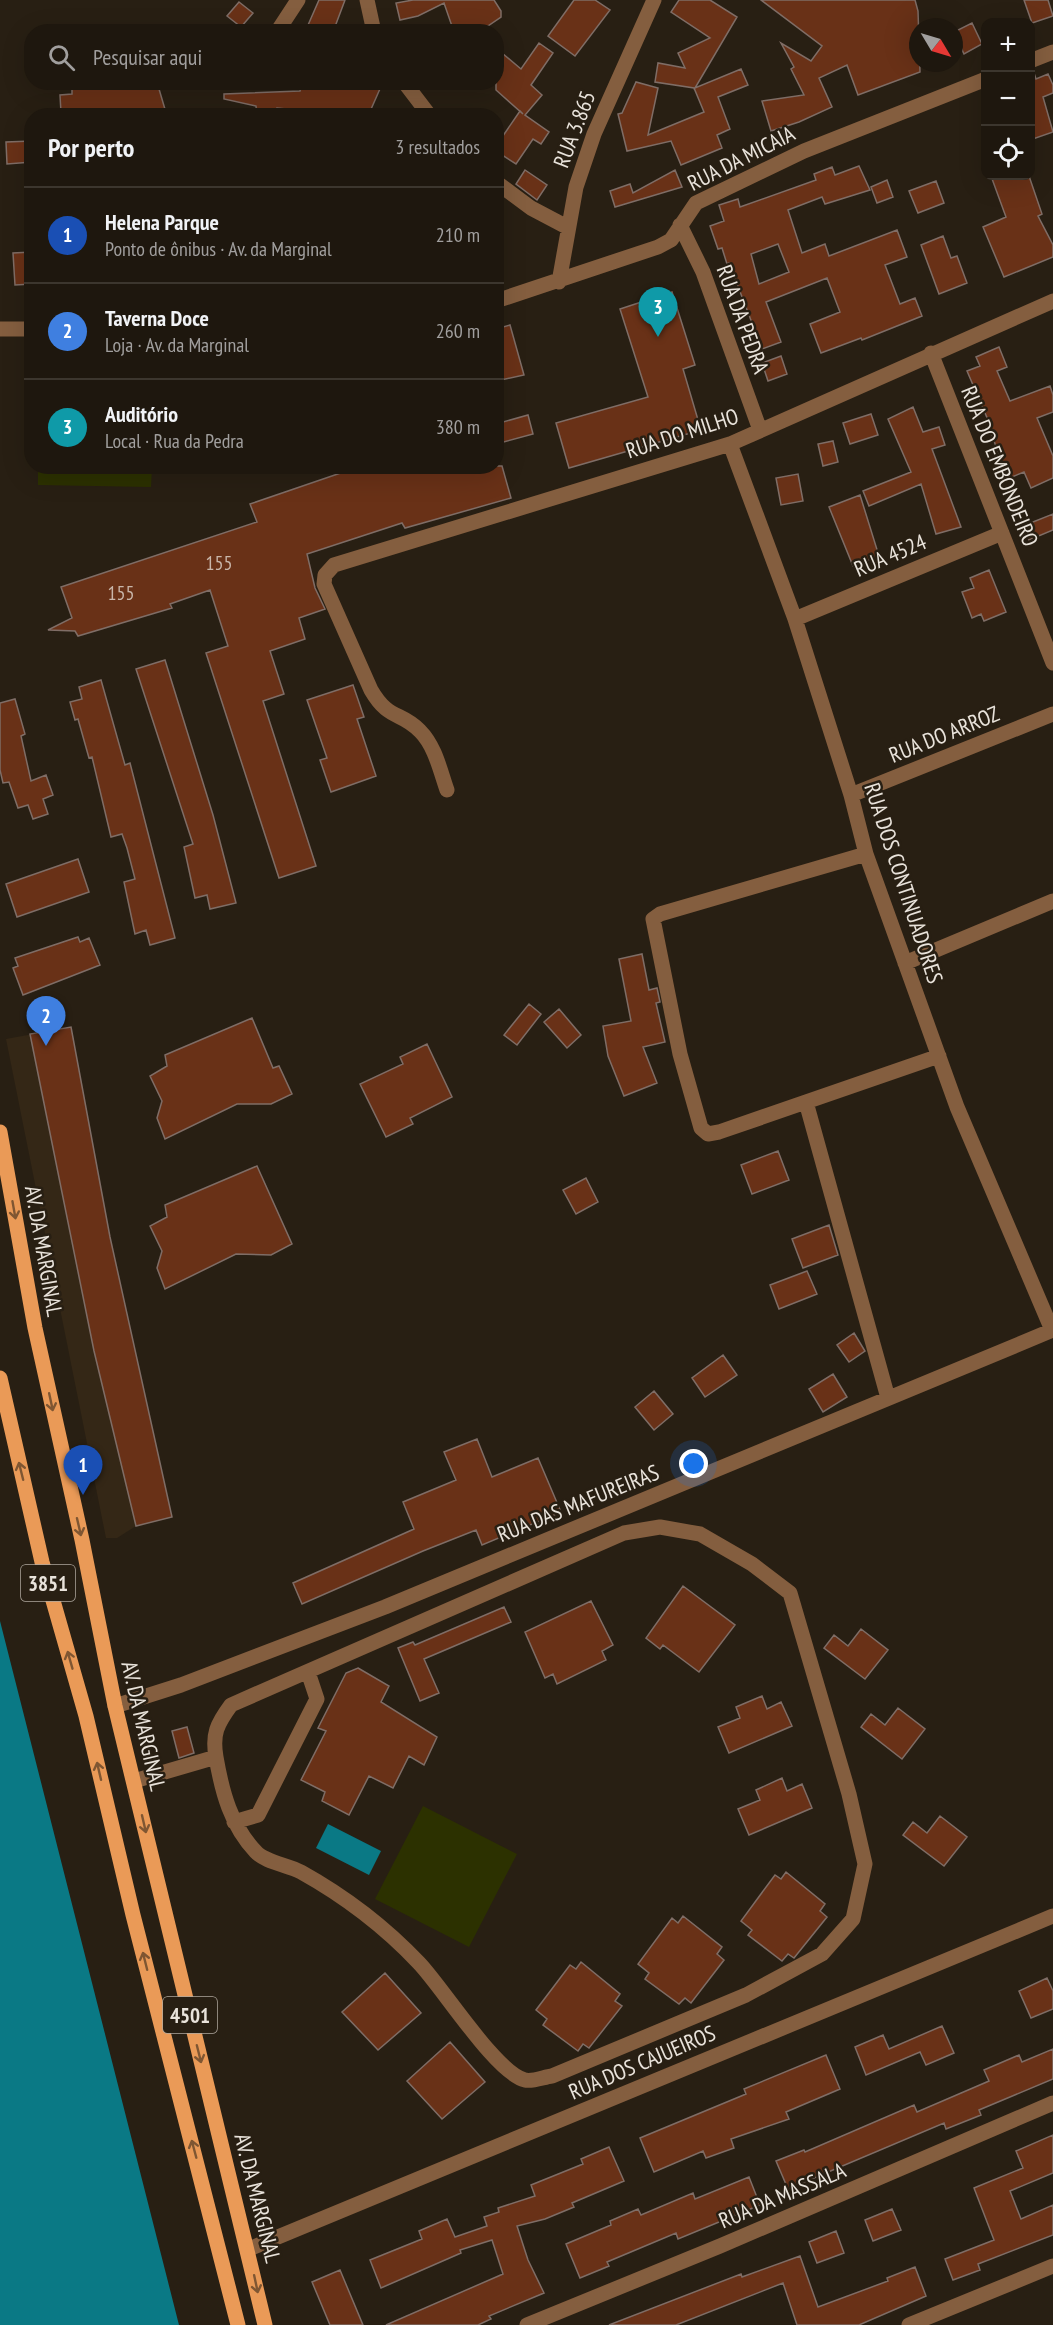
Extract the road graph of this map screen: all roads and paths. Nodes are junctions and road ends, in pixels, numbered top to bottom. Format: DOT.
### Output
graph roads {
  1 [pos="298,0"];
  2 [pos="367,0"];
  3 [pos="654,0"];
  4 [pos="282,24"];
  5 [pos="372,24"];
  6 [pos="1053,52"];
  7 [pos="1035,59"];
  8 [pos="981,81"];
  9 [pos="410,90"];
  10 [pos="424,108"];
  11 [pos="504,188"];
  12 [pos="680,225"];
  13 [pos="567,227"];
  14 [pos="559,282"];
  15 [pos="504,299"];
  16 [pos="1053,301"];
  17 [pos="0,329"];
  18 [pos="24,329"];
  19 [pos="931,353"];
  20 [pos="760,430"];
  21 [pos="730,444"];
  22 [pos="1002,532"];
  23 [pos="795,619"];
  24 [pos="1053,663"];
  25 [pos="1053,714"];
  26 [pos="447,790"];
  27 [pos="851,795"];
  28 [pos="866,854"];
  29 [pos="1053,901"];
  30 [pos="905,963"];
  31 [pos="939,1056"];
  32 [pos="806,1102"];
  33 [pos="0,1132"];
  34 [pos="1053,1330"];
  35 [pos="0,1378"];
  36 [pos="888,1398"];
  37 [pos="308,1672"];
  38 [pos="115,1706"];
  39 [pos="86,1716"];
  40 [pos="216,1757"];
  41 [pos="134,1781"];
  42 [pos="234,1822"];
  43 [pos="1053,1916"];
  44 [pos="1053,2103"];
  45 [pos="249,2250"];
  46 [pos="1053,2266"];
  47 [pos="238,2325"];
  48 [pos="265,2325"];
  49 [pos="526,2325"];
  50 [pos="909,2325"];
  1 -- 4 [label="street"];
  2 -- 5 [label="street"];
  3 -- 13 [label="street, RUA 3.865"];
  6 -- 7 [label="street"];
  8 -- 12 [label="street, RUA DA MICAIA"];
  9 -- 10 [label="street"];
  11 -- 13 [label="street"];
  12 -- 14 [label="street, RUA DA MICAIA"];
  12 -- 20 [label="street, RUA DA PEDRA"];
  13 -- 14 [label="street, RUA 3.865"];
  14 -- 15 [label="street, RUA DA MICAIA"];
  16 -- 19 [label="street, RUA DO MILHO"];
  17 -- 18 [label="street"];
  19 -- 20 [label="street, RUA DO MILHO"];
  19 -- 22 [label="street, RUA DO EMBONDEIRO"];
  20 -- 21 [label="street, RUA DO MILHO"];
  21 -- 23 [label="street, RUA DOS CONTINUADORES"];
  21 -- 26 [label="street, RUA DO MILHO"];
  22 -- 23 [label="street, RUA 4524"];
  22 -- 24 [label="street, RUA DO EMBONDEIRO"];
  23 -- 27 [label="street, RUA DOS CONTINUADORES"];
  25 -- 27 [label="street, RUA DO ARROZ"];
  27 -- 28 [label="street, RUA DOS CONTINUADORES"];
  28 -- 30 [label="street, RUA DOS CONTINUADORES"];
  28 -- 32 [label="street"];
  29 -- 30 [label="street"];
  30 -- 31 [label="street, RUA DOS CONTINUADORES"];
  31 -- 32 [label="street"];
  31 -- 34 [label="street, RUA DOS CONTINUADORES"];
  32 -- 36 [label="street"];
  33 -- 38 [label="main road, AV. DA MARGINAL / 3851, one-way"];
  34 -- 36 [label="street, RUA DAS MAFUREIRAS"];
  39 -- 35 [label="main road, 3851, one-way"];
  36 -- 38 [label="street, RUA DAS MAFUREIRAS"];
  37 -- 40 [label="street"];
  37 -- 42 [label="street"];
  37 -- 42 [label="street"];
  38 -- 41 [label="main road, AV. DA MARGINAL / 4501"];
  47 -- 39 [label="main road, 4501, one-way"];
  40 -- 41 [label="street"];
  40 -- 42 [label="street"];
  41 -- 45 [label="main road, AV. DA MARGINAL / 4501, one-way"];
  43 -- 45 [label="street, RUA DOS CAJUEIROS"];
  44 -- 49 [label="street, RUA DA MASSALA"];
  45 -- 48 [label="main road, AV. DA MARGINAL / 4501, one-way"];
  46 -- 50 [label="street"];
}
